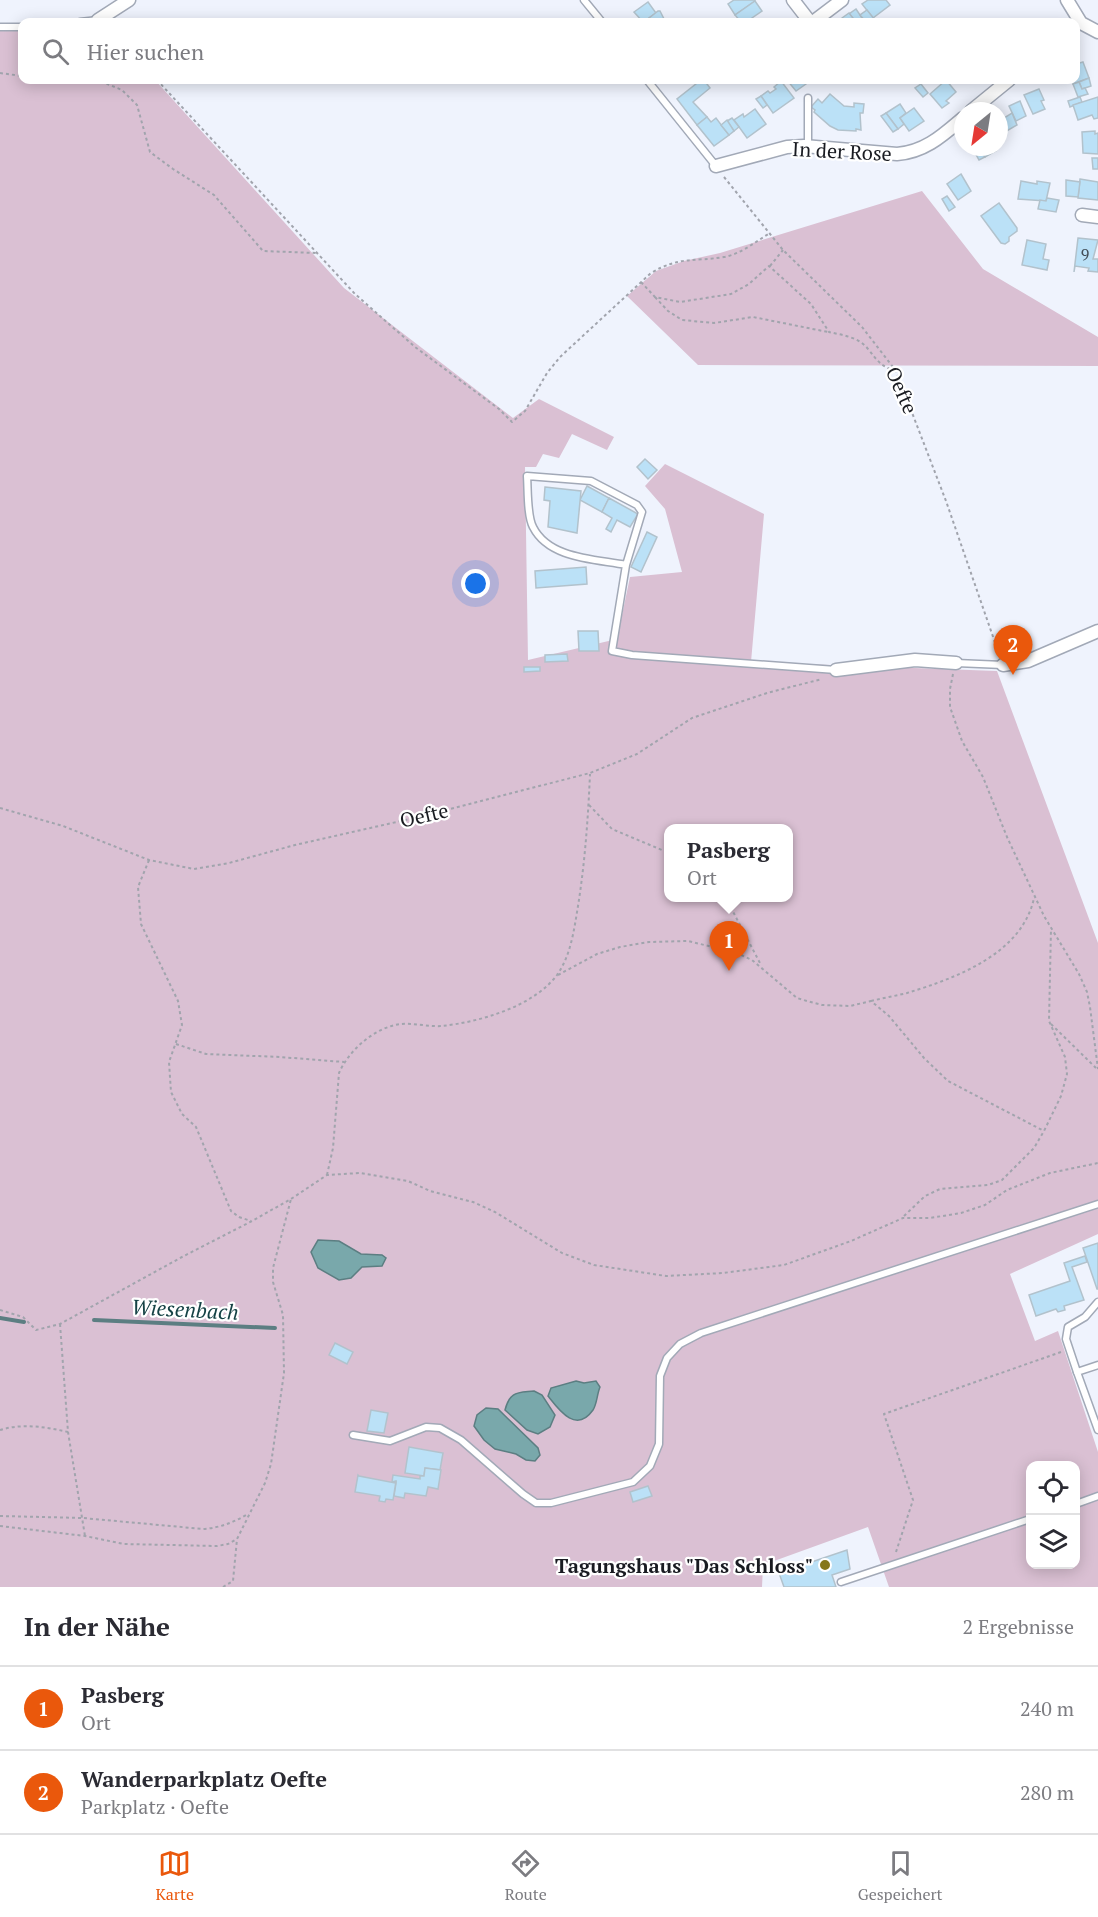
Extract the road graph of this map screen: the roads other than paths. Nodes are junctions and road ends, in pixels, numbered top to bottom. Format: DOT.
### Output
graph roads {
  1 [pos="129,0"];
  2 [pos="584,0"];
  3 [pos="793,0"];
  4 [pos="842,0"];
  5 [pos="1067,0"];
  6 [pos="101,18"];
  7 [pos="599,18"];
  8 [pos="808,18"];
  9 [pos="817,18"];
  10 [pos="1075,18"];
  11 [pos="1080,26"];
  12 [pos="0,27"];
  13 [pos="18,27"];
  14 [pos="1098,32"];
  15 [pos="650,84"];
  16 [pos="1004,84"];
  17 [pos="808,98"];
  18 [pos="982,102"];
  19 [pos="954,125"];
  20 [pos="808,146"];
  21 [pos="716,166"];
  22 [pos="1083,215"];
  23 [pos="1098,217"];
  24 [pos="626,565"];
  25 [pos="1098,631"];
  26 [pos="957,663"];
  27 [pos="1003,665"];
  28 [pos="836,670"];
  29 [pos="1098,1204"];
  30 [pos="1098,1302"];
  31 [pos="1098,1365"];
  32 [pos="1077,1372"];
  33 [pos="1098,1430"];
  34 [pos="353,1435"];
  35 [pos="1098,1496"];
  36 [pos="1080,1503"];
  37 [pos="1026,1520"];
  38 [pos="841,1582"];
  1 -- 6 [label="street"];
  2 -- 7 [label="lane"];
  3 -- 8 [label="street"];
  4 -- 9 [label="street"];
  5 -- 10 [label="street"];
  11 -- 14 [label="street"];
  12 -- 13 [label="lane"];
  15 -- 21 [label="lane"];
  16 -- 18 [label="street"];
  17 -- 20 [label="lane"];
  19 -- 20 [label="street, In der Rose"];
  20 -- 21 [label="street, In der Rose"];
  22 -- 23 [label="street"];
  24 -- 24 [label="lane"];
  24 -- 28 [label="lane"];
  25 -- 27 [label="street"];
  26 -- 27 [label="lane"];
  26 -- 28 [label="street"];
  29 -- 34 [label="lane"];
  30 -- 32 [label="lane"];
  31 -- 32 [label="lane"];
  32 -- 33 [label="lane"];
  35 -- 36 [label="lane"];
  37 -- 38 [label="lane"];
}
